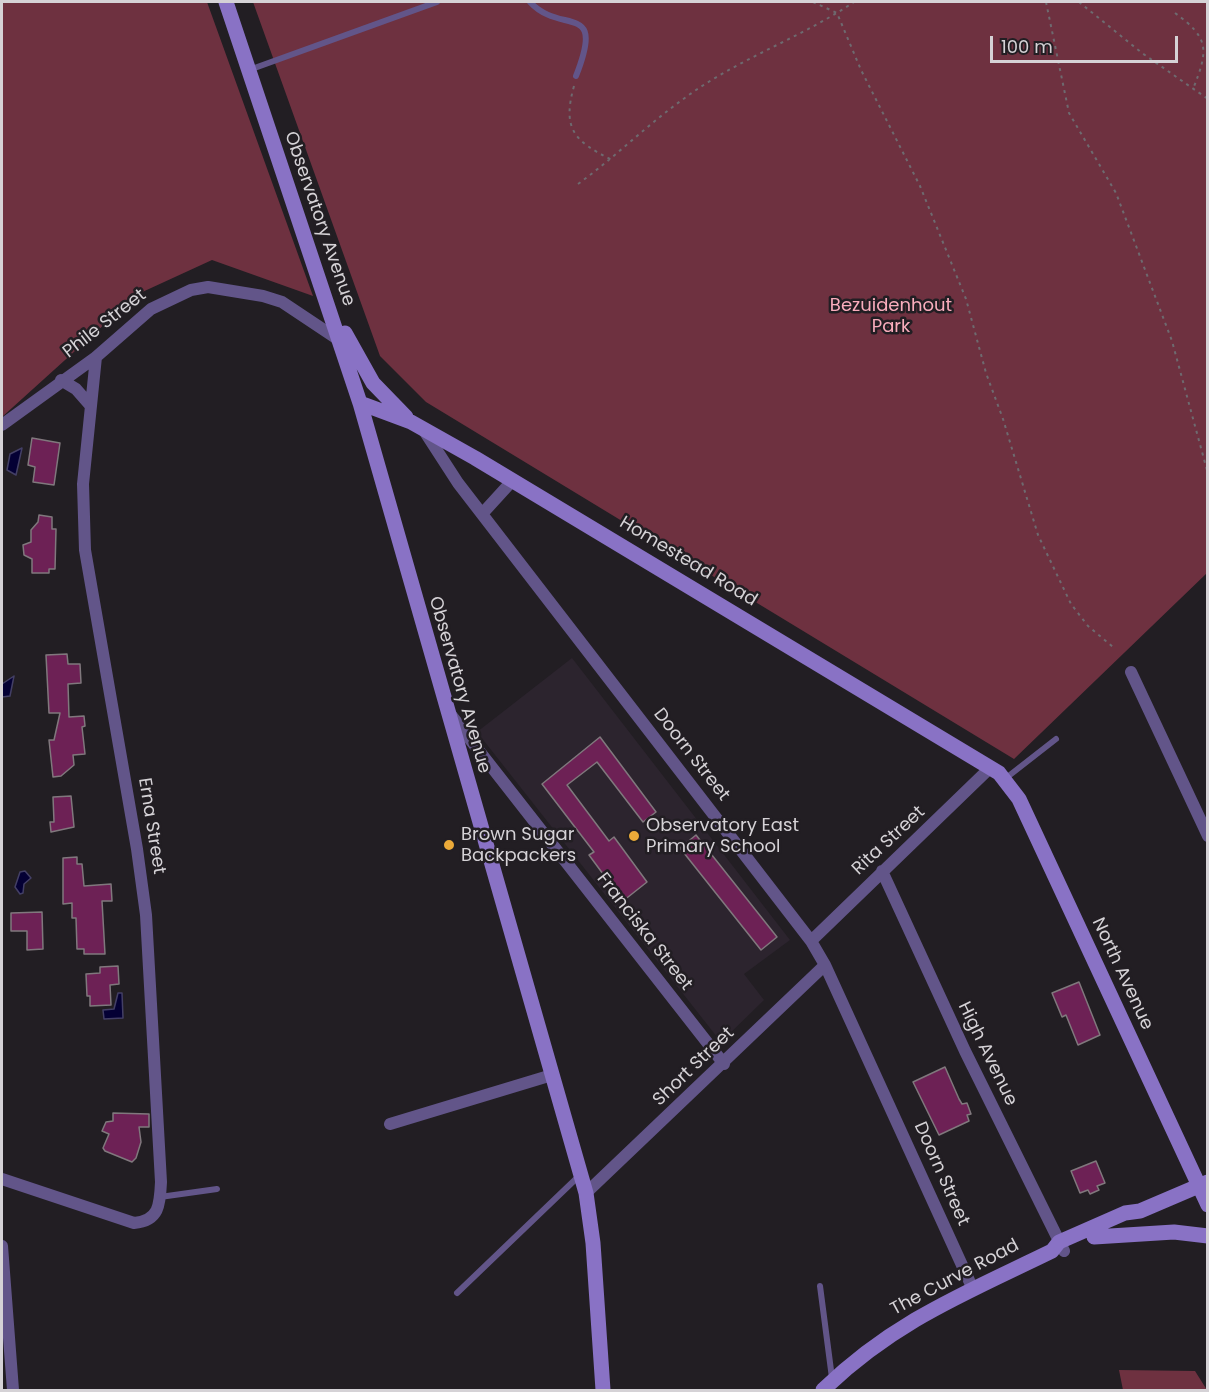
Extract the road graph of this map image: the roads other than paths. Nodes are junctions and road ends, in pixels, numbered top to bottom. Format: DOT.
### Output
graph roads {
  1 [pos="226,2"];
  2 [pos="437,2"];
  3 [pos="530,2"];
  4 [pos="248,70"];
  5 [pos="576,76"];
  6 [pos="327,302"];
  7 [pos="339,340"];
  8 [pos="96,357"];
  9 [pos="61,380"];
  10 [pos="360,403"];
  11 [pos="90,405"];
  12 [pos="2,425"];
  13 [pos="417,426"];
  14 [pos="513,480"];
  15 [pos="482,514"];
  16 [pos="1131,672"];
  17 [pos="446,708"];
  18 [pos="1056,739"];
  19 [pos="991,766"];
  20 [pos="1005,779"];
  21 [pos="1208,836"];
  22 [pos="882,871"];
  23 [pos="811,941"];
  24 [pos="825,965"];
  25 [pos="724,1064"];
  26 [pos="552,1076"];
  27 [pos="390,1124"];
  28 [pos="580,1174"];
  29 [pos="2,1179"];
  30 [pos="1203,1184"];
  31 [pos="217,1189"];
  32 [pos="586,1193"];
  33 [pos="160,1197"];
  34 [pos="1208,1205"];
  35 [pos="1140,1211"];
  36 [pos="1208,1236"];
  37 [pos="1094,1238"];
  38 [pos="2,1246"];
  39 [pos="1058,1248"];
  40 [pos="820,1286"];
  41 [pos="972,1287"];
  42 [pos="457,1293"];
  43 [pos="828,1386"];
  44 [pos="13,1390"];
  45 [pos="603,1390"];
  1 -- 4 [label="street, Observatory Avenue"];
  2 -- 4 [label="lane"];
  3 -- 5 [label="lane"];
  4 -- 6 [label="street, Observatory Avenue"];
  6 -- 7 [label="street, Observatory Avenue"];
  6 -- 13 [label="street"];
  7 -- 8 [label="street, Phile Street"];
  7 -- 10 [label="street, Observatory Avenue"];
  8 -- 9 [label="street, Phile Street"];
  8 -- 11 [label="street, Erna Street"];
  9 -- 11 [label="street"];
  9 -- 12 [label="street, Phile Street"];
  10 -- 13 [label="street, Homestead Road"];
  10 -- 17 [label="street, Observatory Avenue"];
  11 -- 33 [label="street, Erna Street"];
  13 -- 14 [label="street, Homestead Road"];
  13 -- 15 [label="street, Doorn Street"];
  14 -- 15 [label="street"];
  14 -- 19 [label="street, Homestead Road"];
  15 -- 23 [label="street, Doorn Street"];
  16 -- 21 [label="street"];
  17 -- 25 [label="street, Franciska Street"];
  17 -- 26 [label="street, Observatory Avenue"];
  18 -- 20 [label="lane"];
  19 -- 20 [label="street, North Avenue"];
  19 -- 22 [label="street, Rita Street"];
  20 -- 30 [label="street, North Avenue"];
  22 -- 23 [label="street, Rita Street"];
  22 -- 39 [label="street, High Avenue"];
  23 -- 24 [label="street, Doorn Street"];
  24 -- 25 [label="street, Short Street"];
  24 -- 41 [label="street, Doorn Street"];
  25 -- 32 [label="street, Short Street"];
  26 -- 27 [label="street"];
  26 -- 28 [label="street, Observatory Avenue"];
  28 -- 32 [label="street, Observatory Avenue"];
  28 -- 42 [label="lane"];
  29 -- 33 [label="street"];
  30 -- 34 [label="street, North Avenue"];
  30 -- 35 [label="street"];
  31 -- 33 [label="lane"];
  32 -- 45 [label="street, Observatory Avenue"];
  35 -- 37 [label="street"];
  35 -- 39 [label="street"];
  36 -- 37 [label="street"];
  37 -- 39 [label="street"];
  38 -- 44 [label="street"];
  39 -- 41 [label="street, The Curve Road"];
  40 -- 43 [label="lane"];
  41 -- 43 [label="street, The Curve Road"];
}
